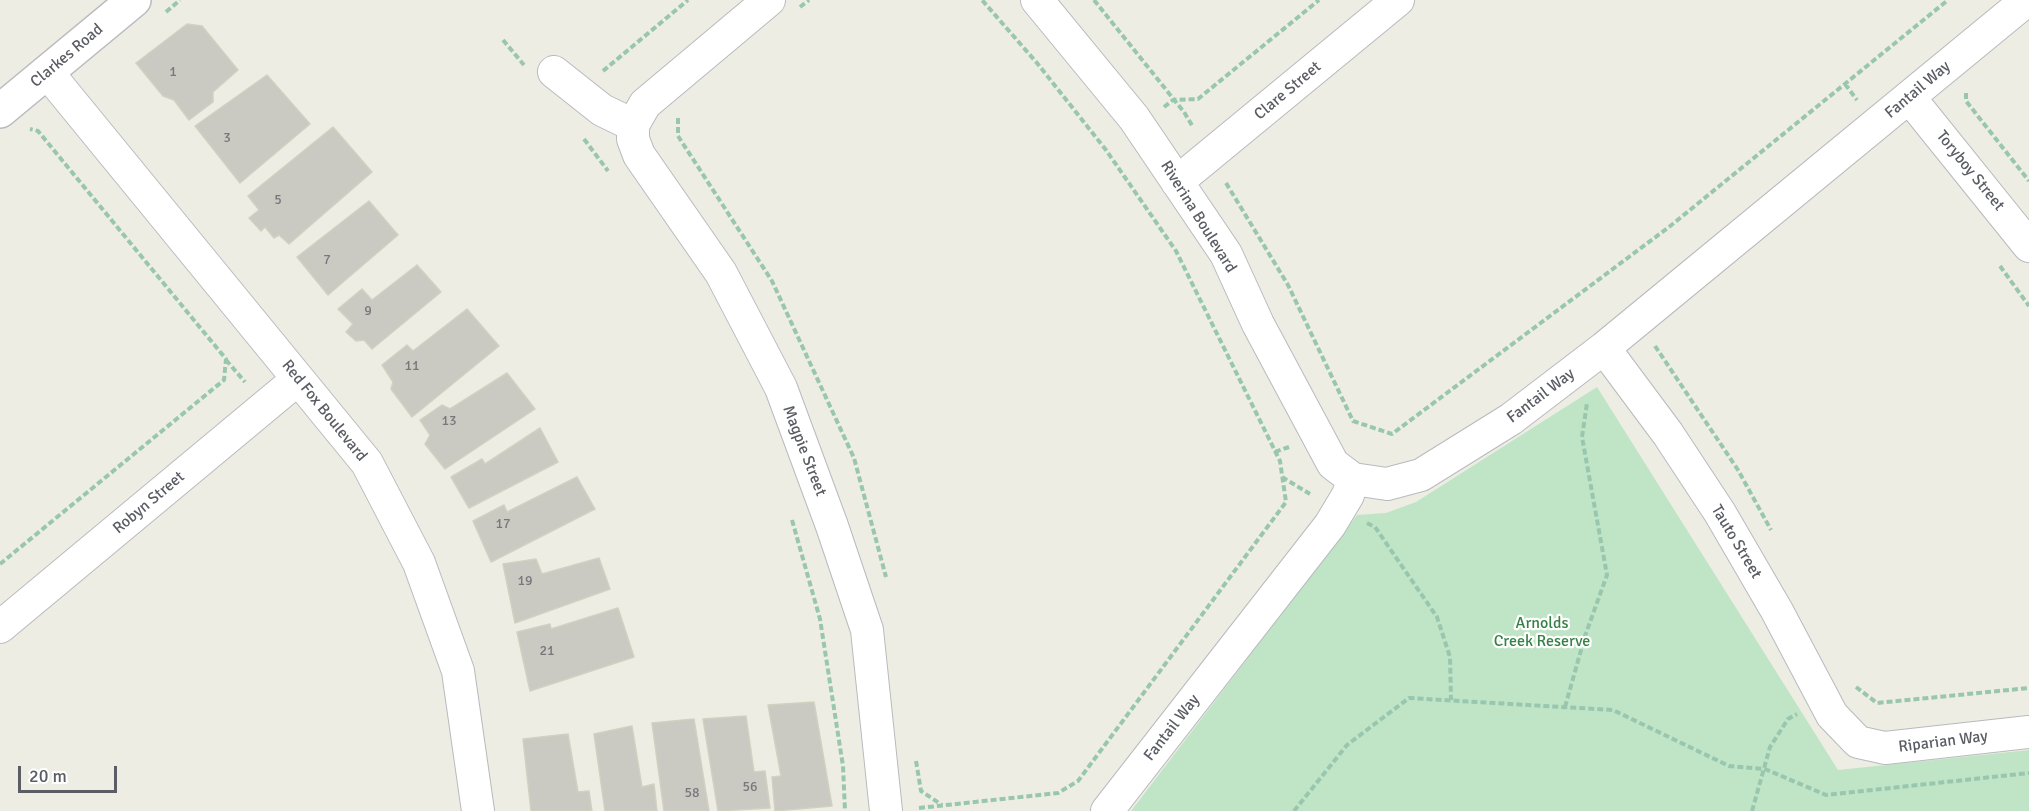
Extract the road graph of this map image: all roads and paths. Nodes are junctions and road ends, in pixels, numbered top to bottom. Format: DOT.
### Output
graph roads {
  1 [pos="134,0"];
  2 [pos="688,0"];
  3 [pos="769,0"];
  4 [pos="982,0"];
  5 [pos="1037,0"];
  6 [pos="1094,0"];
  7 [pos="1319,0"];
  8 [pos="1398,0"];
  9 [pos="1948,0"];
  10 [pos="2027,0"];
  11 [pos="47,72"];
  12 [pos="554,72"];
  13 [pos="1845,84"];
  14 [pos="1966,84"];
  15 [pos="577,92"];
  16 [pos="1909,97"];
  17 [pos="1173,100"];
  18 [pos="12,119"];
  19 [pos="1876,124"];
  20 [pos="633,125"];
  21 [pos="1139,126"];
  22 [pos="580,134"];
  23 [pos="1106,150"];
  24 [pos="1210,155"];
  25 [pos="614,179"];
  26 [pos="2029,181"];
  27 [pos="1178,182"];
  28 [pos="2029,246"];
  29 [pos="1993,258"];
  30 [pos="2029,306"];
  31 [pos="1612,358"];
  32 [pos="298,379"];
  33 [pos="1282,477"];
  34 [pos="1353,479"];
  35 [pos="1339,511"];
  36 [pos="791,516"];
  37 [pos="1772,531"];
  38 [pos="0,564"];
  39 [pos="0,627"];
  40 [pos="2029,688"];
  41 [pos="1451,700"];
  42 [pos="1824,700"];
  43 [pos="1565,707"];
  44 [pos="2029,732"];
  45 [pos="1858,742"];
  46 [pos="1765,769"];
  47 [pos="2029,773"];
  48 [pos="943,806"];
  49 [pos="478,811"];
  50 [pos="844,811"];
  51 [pos="886,811"];
  52 [pos="1107,811"];
  53 [pos="1294,811"];
  54 [pos="1752,811"];
  1 -- 11 [label="street, Clarkes Road"];
  2 -- 15 [label="path"];
  3 -- 20 [label="street"];
  4 -- 23 [label="path"];
  5 -- 21 [label="street, Riverina Boulevard"];
  6 -- 17 [label="path"];
  7 -- 17 [label="path"];
  8 -- 24 [label="street, Clare Street"];
  9 -- 13 [label="path"];
  10 -- 16 [label="street, Fantail Way"];
  11 -- 18 [label="street, Clarkes Road"];
  11 -- 32 [label="street, Red Fox Boulevard"];
  12 -- 15 [label="street"];
  13 -- 19 [label="path"];
  13 -- 24 [label="path"];
  14 -- 26 [label="path"];
  15 -- 20 [label="street"];
  16 -- 19 [label="street, Fantail Way"];
  16 -- 28 [label="street, Toryboy Street"];
  17 -- 21 [label="path"];
  17 -- 24 [label="path"];
  18 -- 38 [label="path"];
  19 -- 31 [label="street, Fantail Way"];
  20 -- 51 [label="street, Magpie Street"];
  21 -- 23 [label="path"];
  21 -- 27 [label="street, Riverina Boulevard"];
  22 -- 25 [label="path"];
  23 -- 33 [label="path"];
  24 -- 27 [label="street, Clare Street"];
  27 -- 34 [label="street, Riverina Boulevard"];
  29 -- 30 [label="path"];
  31 -- 34 [label="street, Fantail Way"];
  31 -- 37 [label="path"];
  31 -- 42 [label="street, Tauto Street"];
  31 -- 43 [label="path"];
  32 -- 39 [label="street, Robyn Street"];
  32 -- 49 [label="street, Red Fox Boulevard"];
  33 -- 35 [label="path"];
  33 -- 48 [label="path"];
  34 -- 35 [label="street, Fantail Way"];
  35 -- 41 [label="path"];
  35 -- 52 [label="street, Fantail Way"];
  36 -- 50 [label="path"];
  40 -- 42 [label="path"];
  41 -- 43 [label="path"];
  41 -- 53 [label="path"];
  42 -- 45 [label="street, Tauto Street"];
  42 -- 46 [label="path"];
  43 -- 46 [label="path"];
  44 -- 45 [label="street, Riparian Way"];
  46 -- 47 [label="path"];
  46 -- 54 [label="path"];
}
